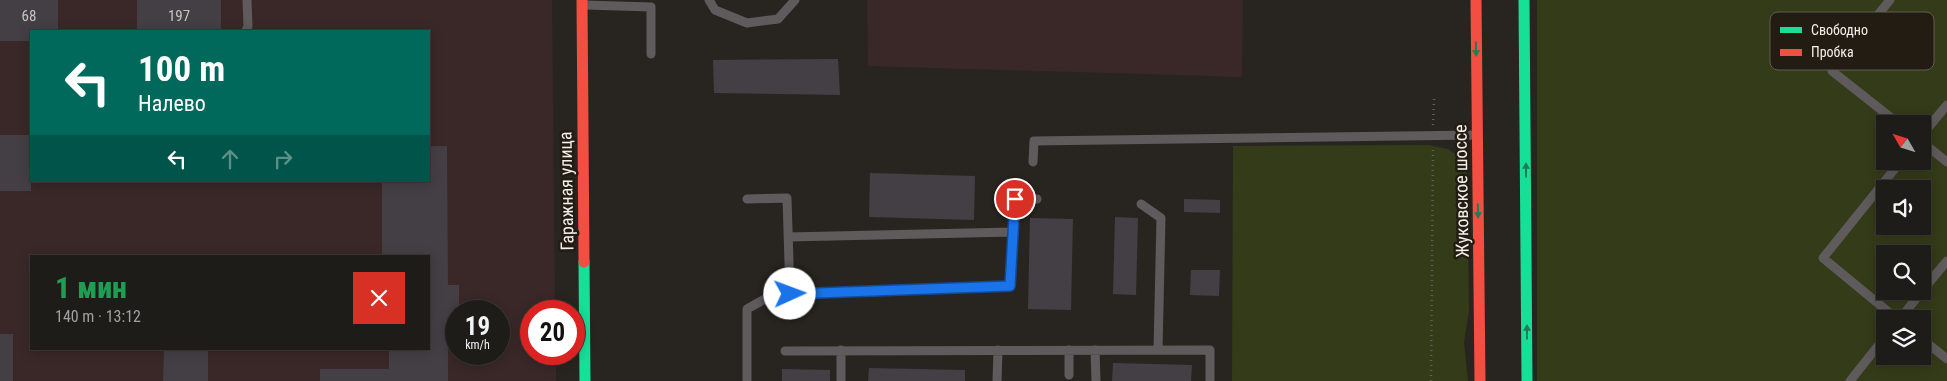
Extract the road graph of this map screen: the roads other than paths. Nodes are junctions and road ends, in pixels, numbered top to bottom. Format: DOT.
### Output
graph roads {
  1 [pos="247,0"];
  2 [pos="709,0"];
  3 [pos="795,0"];
  4 [pos="1476,0"];
  5 [pos="1524,0"];
  6 [pos="1890,0"];
  7 [pos="582,2"];
  8 [pos="1880,12"];
  9 [pos="246,30"];
  10 [pos="651,54"];
  11 [pos="1833,70"];
  12 [pos="1947,105"];
  13 [pos="1888,115"];
  14 [pos="1931,124"];
  15 [pos="1477,135"];
  16 [pos="1931,149"];
  17 [pos="1033,162"];
  18 [pos="1947,162"];
  19 [pos="1894,170"];
  20 [pos="747,199"];
  21 [pos="1038,199"];
  22 [pos="1141,204"];
  23 [pos="1013,232"];
  24 [pos="788,237"];
  25 [pos="1947,261"];
  26 [pos="1931,280"];
  27 [pos="790,294"];
  28 [pos="1914,300"];
  29 [pos="1887,310"];
  30 [pos="1906,310"];
  31 [pos="1931,346"];
  32 [pos="1876,348"];
  33 [pos="841,350"];
  34 [pos="998,350"];
  35 [pos="1069,350"];
  36 [pos="1095,350"];
  37 [pos="1158,350"];
  38 [pos="786,351"];
  39 [pos="1947,359"];
  40 [pos="1069,375"];
  41 [pos="586,381"];
  42 [pos="747,381"];
  43 [pos="841,381"];
  44 [pos="997,381"];
  45 [pos="1096,381"];
  46 [pos="1210,381"];
  47 [pos="1480,381"];
  48 [pos="1527,381"];
  49 [pos="1850,381"];
  1 -- 9 [label="lane"];
  2 -- 3 [label="lane"];
  4 -- 15 [label="main road, Жуковское шоссе, one-way"];
  48 -- 5 [label="main road, one-way"];
  6 -- 8 [label="lane"];
  7 -- 10 [label="lane"];
  7 -- 41 [label="main road, Гаражная улица"];
  11 -- 13 [label="lane"];
  12 -- 14 [label="lane"];
  15 -- 17 [label="lane"];
  15 -- 47 [label="main road, Жуковское шоссе, one-way"];
  16 -- 18 [label="lane"];
  19 -- 29 [label="lane"];
  20 -- 24 [label="lane"];
  21 -- 23 [label="lane"];
  22 -- 37 [label="lane"];
  23 -- 24 [label="lane"];
  23 -- 27 [label="lane"];
  24 -- 27 [label="lane"];
  25 -- 26 [label="lane"];
  27 -- 42 [label="lane"];
  28 -- 30 [label="lane"];
  31 -- 39 [label="lane"];
  32 -- 49 [label="lane"];
  33 -- 34 [label="lane"];
  33 -- 38 [label="lane"];
  33 -- 43 [label="lane"];
  34 -- 35 [label="lane"];
  34 -- 44 [label="lane"];
  35 -- 36 [label="lane"];
  35 -- 40 [label="lane"];
  36 -- 37 [label="lane"];
  36 -- 45 [label="lane"];
  37 -- 46 [label="lane"];
}
